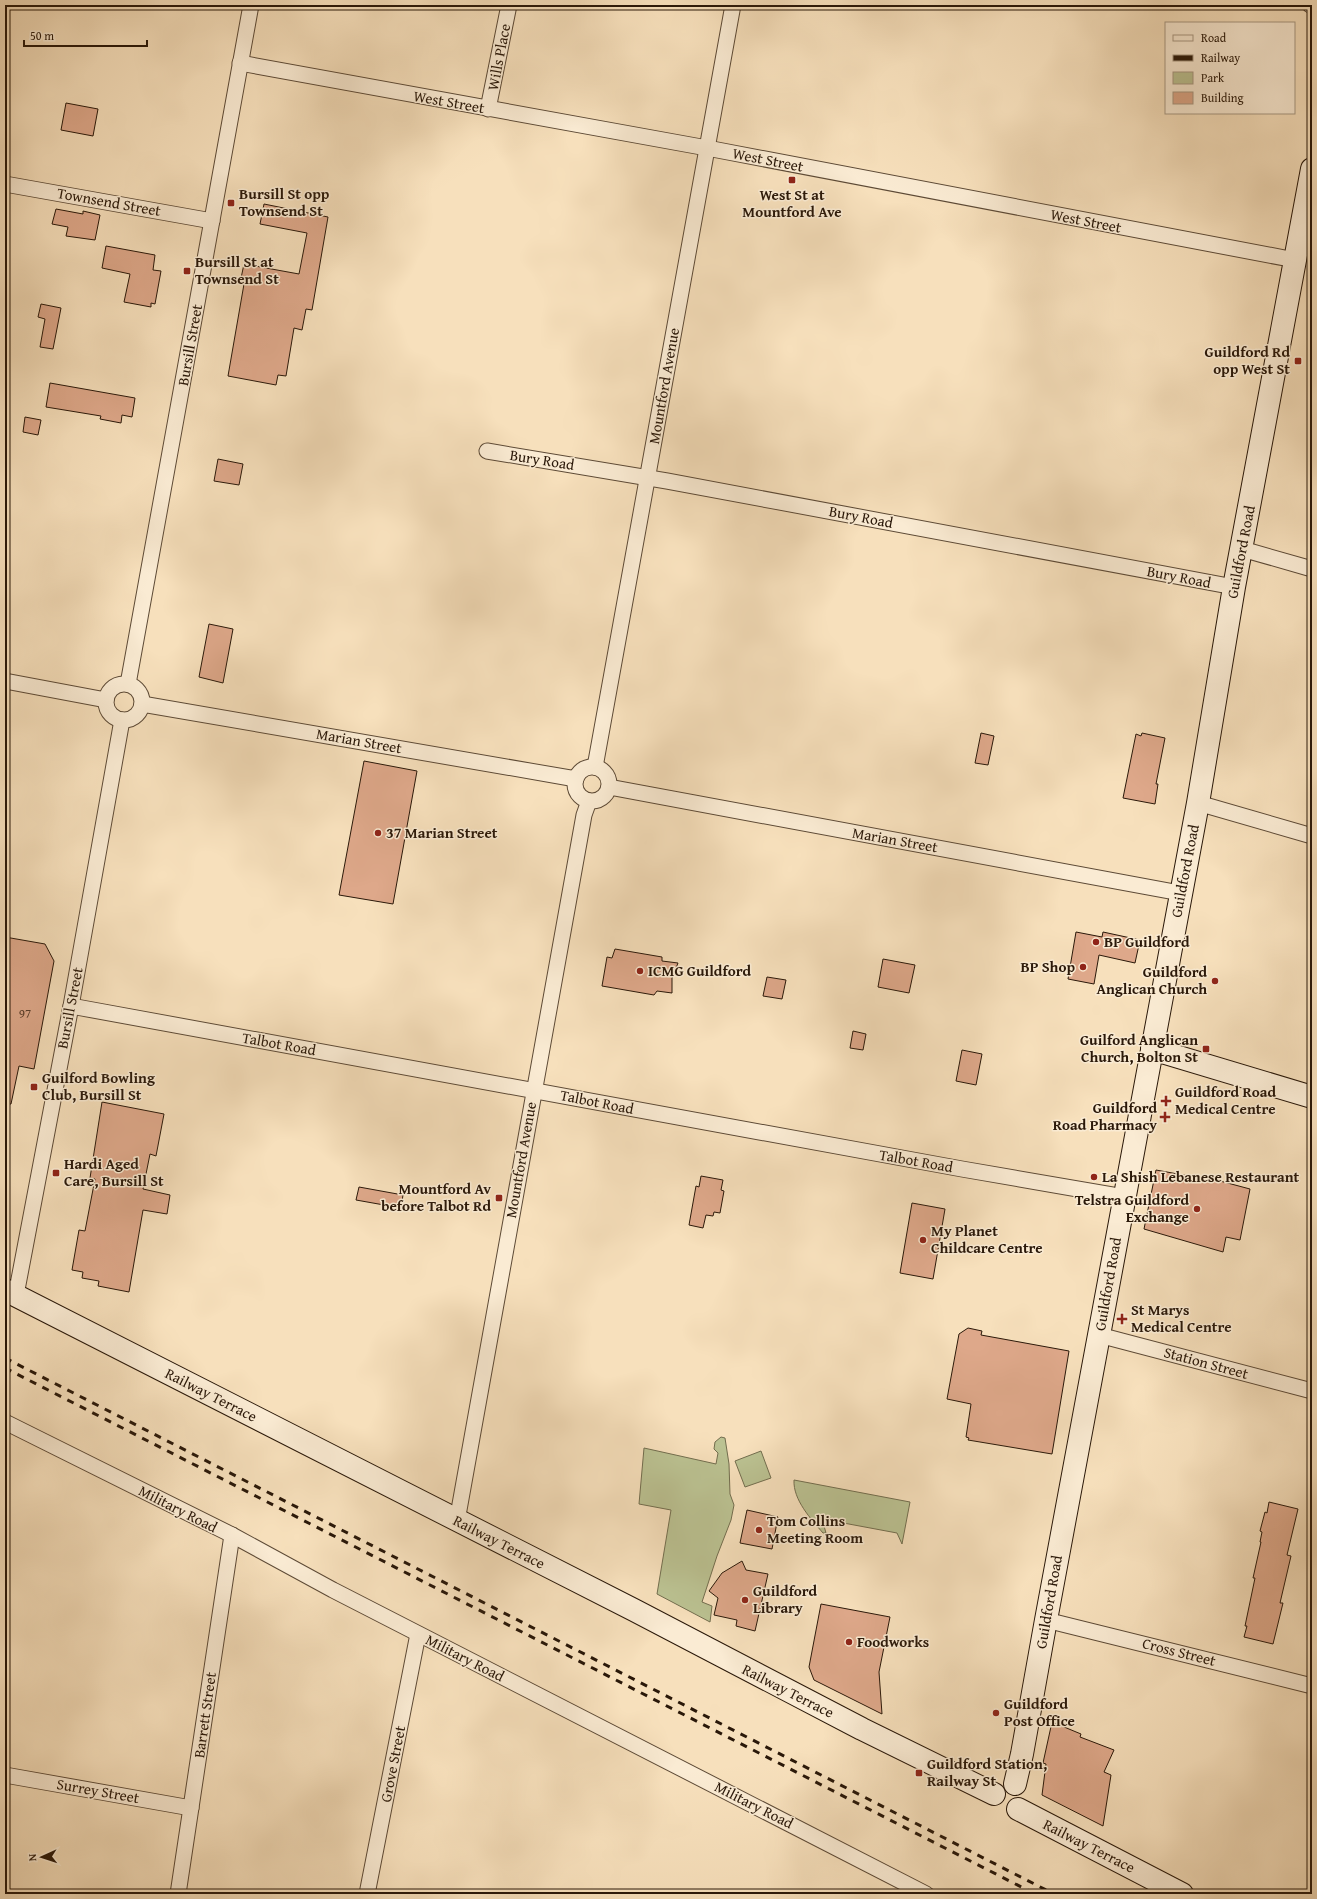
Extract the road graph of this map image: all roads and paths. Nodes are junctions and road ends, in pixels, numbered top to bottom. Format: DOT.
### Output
graph roads {
  1 [pos="251,5"];
  2 [pos="509,5"];
  3 [pos="733,5"];
  4 [pos="240,63"];
  5 [pos="488,109"];
  6 [pos="707,148"];
  7 [pos="1312,169"];
  8 [pos="5,184"];
  9 [pos="1309,208"];
  10 [pos="212,221"];
  11 [pos="1295,260"];
  12 [pos="487,451"];
  13 [pos="648,477"];
  14 [pos="1242,549"];
  15 [pos="1312,569"];
  16 [pos="1234,587"];
  17 [pos="5,681"];
  18 [pos="128,684"];
  19 [pos="106,700"];
  20 [pos="142,704"];
  21 [pos="122,720"];
  22 [pos="595,767"];
  23 [pos="576,779"];
  24 [pos="609,787"];
  25 [pos="589,801"];
  26 [pos="1198,803"];
  27 [pos="1312,836"];
  28 [pos="1180,893"];
  29 [pos="71,1006"];
  30 [pos="1152,1049"];
  31 [pos="534,1090"];
  32 [pos="1312,1097"];
  33 [pos="1124,1197"];
  34 [pos="10,1293"];
  35 [pos="1099,1335"];
  36 [pos="1312,1390"];
  37 [pos="5,1422"];
  38 [pos="457,1521"];
  39 [pos="232,1535"];
  40 [pos="1046,1620"];
  41 [pos="418,1634"];
  42 [pos="1312,1686"];
  43 [pos="5,1775"];
  44 [pos="1015,1784"];
  45 [pos="994,1794"];
  46 [pos="191,1808"];
  47 [pos="1018,1809"];
  48 [pos="178,1894"];
  49 [pos="367,1894"];
  50 [pos="926,1894"];
  51 [pos="1182,1894"];
  1 -- 4 [label="street, Bursill Street"];
  2 -- 5 [label="street, Wills Place"];
  3 -- 6 [label="street, Mountford Avenue"];
  4 -- 5 [label="street, West Street"];
  4 -- 10 [label="street, Bursill Street"];
  5 -- 6 [label="street, West Street"];
  6 -- 11 [label="street, West Street"];
  6 -- 13 [label="street, Mountford Avenue"];
  7 -- 9 [label="street, Guildford Road"];
  8 -- 10 [label="street, Townsend Street"];
  9 -- 11 [label="street, Guildford Road"];
  10 -- 18 [label="street, Bursill Street"];
  11 -- 14 [label="street, Guildford Road"];
  12 -- 13 [label="street, Bury Road"];
  13 -- 16 [label="street, Bury Road"];
  13 -- 22 [label="street, Mountford Avenue"];
  14 -- 15 [label="street"];
  14 -- 16 [label="street, Guildford Road"];
  16 -- 26 [label="street, Guildford Road"];
  17 -- 19 [label="street"];
  18 -- 19 [label="street"];
  18 -- 20 [label="street"];
  19 -- 21 [label="street"];
  20 -- 21 [label="street"];
  20 -- 23 [label="street, Marian Street"];
  21 -- 29 [label="street, Bursill Street"];
  22 -- 23 [label="street"];
  22 -- 24 [label="street"];
  23 -- 25 [label="street"];
  24 -- 25 [label="street"];
  24 -- 28 [label="street, Marian Street"];
  25 -- 31 [label="street, Mountford Avenue"];
  26 -- 27 [label="street"];
  26 -- 28 [label="street, Guildford Road"];
  28 -- 30 [label="street, Guildford Road"];
  29 -- 31 [label="street, Talbot Road"];
  29 -- 34 [label="street, Bursill Street"];
  30 -- 32 [label="street"];
  30 -- 33 [label="street, Guildford Road"];
  31 -- 33 [label="street, Talbot Road"];
  31 -- 38 [label="street, Mountford Avenue"];
  33 -- 35 [label="street, Guildford Road"];
  34 -- 38 [label="street, Railway Terrace"];
  35 -- 36 [label="street, Station Street"];
  35 -- 40 [label="street, Guildford Road"];
  37 -- 39 [label="street, Military Road"];
  38 -- 45 [label="street, Railway Terrace"];
  39 -- 41 [label="street, Military Road"];
  39 -- 46 [label="street, Barrett Street"];
  40 -- 42 [label="street, Cross Street"];
  40 -- 44 [label="street, Guildford Road"];
  41 -- 49 [label="street, Grove Street"];
  41 -- 50 [label="street, Military Road"];
  43 -- 46 [label="street, Surrey Street"];
  44 -- 45 [label="street"];
  44 -- 47 [label="street"];
  45 -- 47 [label="street"];
  46 -- 48 [label="street, Barrett Street"];
  47 -- 51 [label="street, Railway Terrace"];
}
